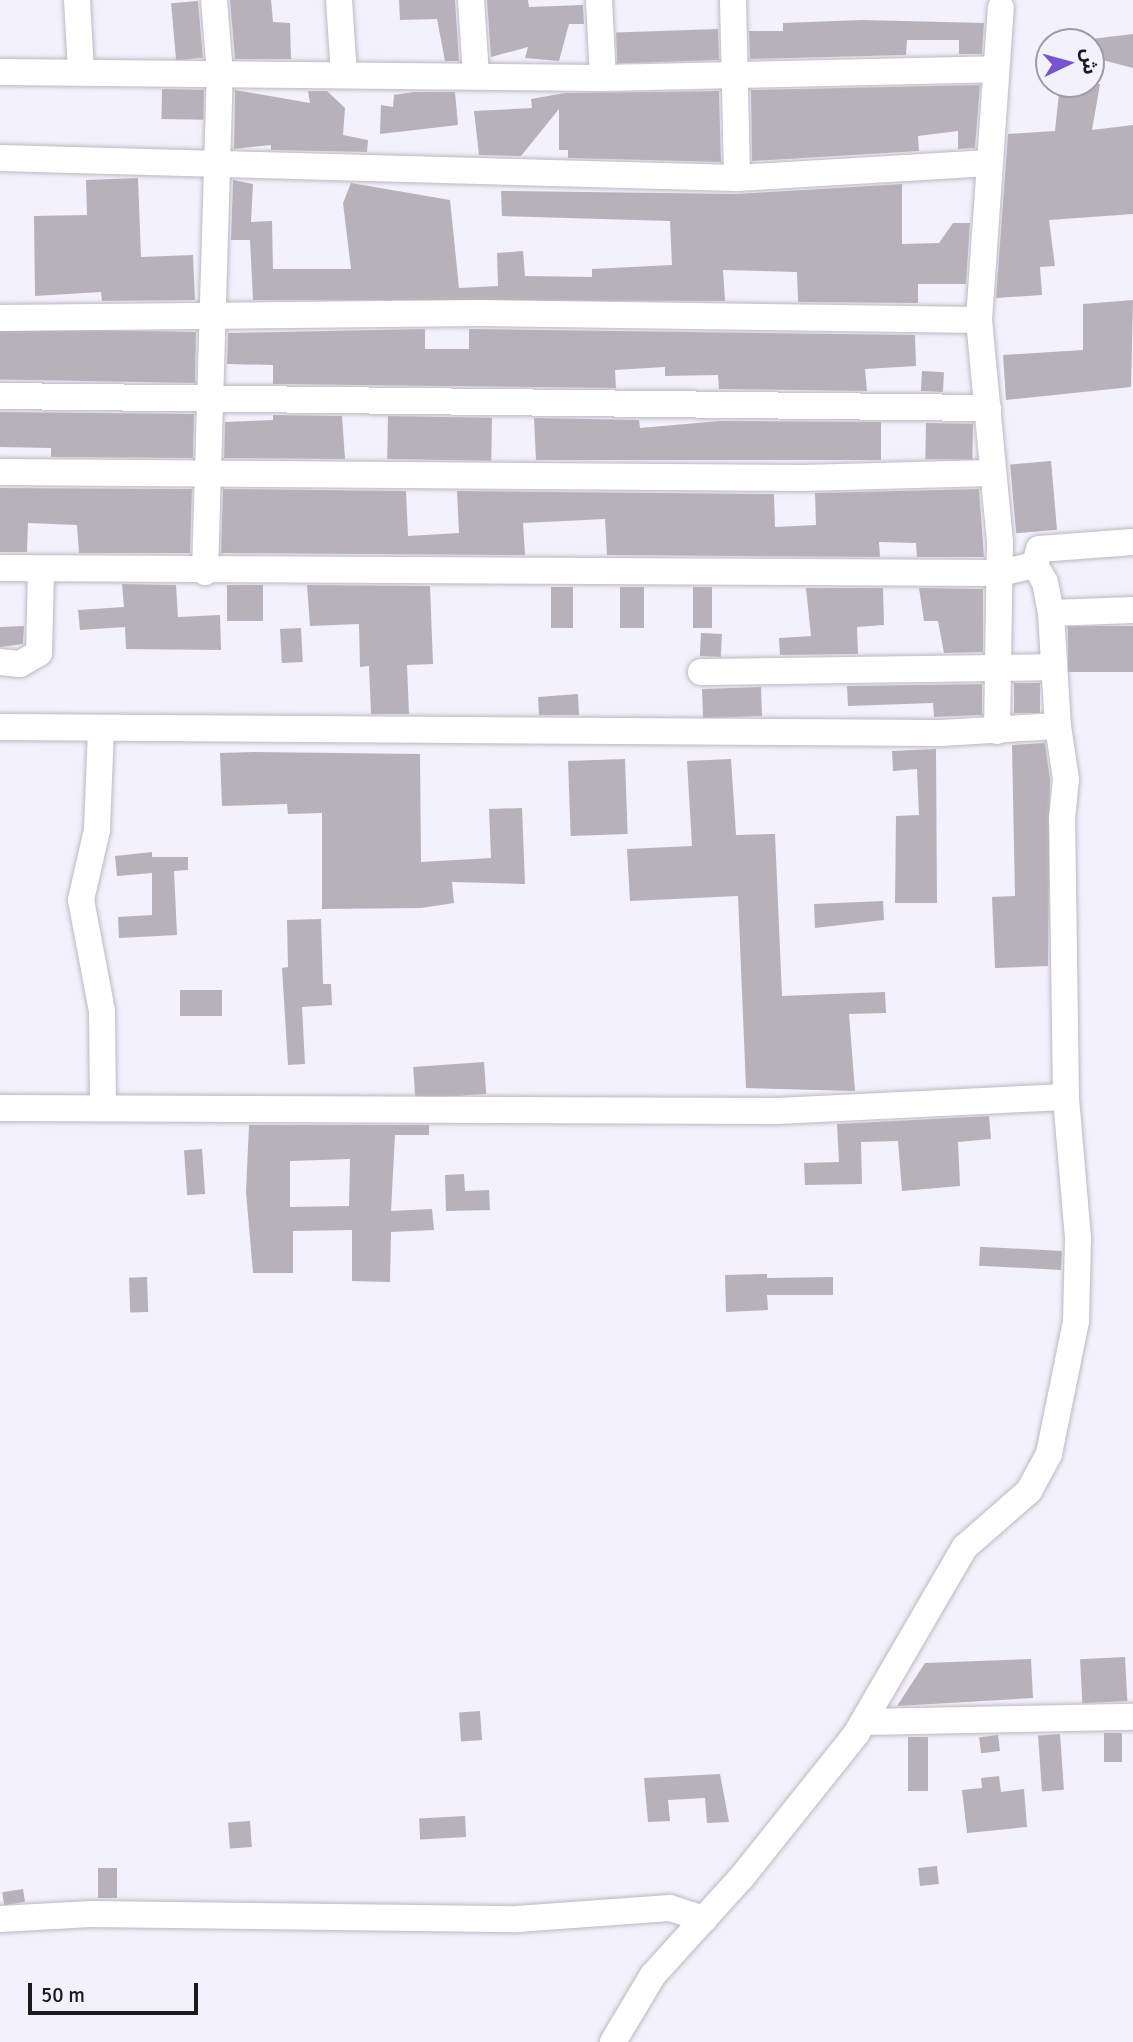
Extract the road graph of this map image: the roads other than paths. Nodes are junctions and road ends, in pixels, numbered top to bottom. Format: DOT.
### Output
graph roads {
  1 [pos="77,0"];
  2 [pos="214,0"];
  3 [pos="339,0"];
  4 [pos="471,0"];
  5 [pos="599,0"];
  6 [pos="733,0"];
  7 [pos="1001,8"];
  8 [pos="994,69"];
  9 [pos="0,72"];
  10 [pos="81,72"];
  11 [pos="220,75"];
  12 [pos="344,75"];
  13 [pos="476,76"];
  14 [pos="736,76"];
  15 [pos="603,78"];
  16 [pos="0,158"];
  17 [pos="218,161"];
  18 [pos="990,163"];
  19 [pos="737,178"];
  20 [pos="212,317"];
  21 [pos="0,318"];
  22 [pos="979,320"];
  23 [pos="0,396"];
  24 [pos="209,397"];
  25 [pos="988,408"];
  26 [pos="0,472"];
  27 [pos="207,473"];
  28 [pos="989,473"];
  29 [pos="1133,542"];
  30 [pos="1035,565"];
  31 [pos="0,568"];
  32 [pos="41,569"];
  33 [pos="205,572"];
  34 [pos="1000,573"];
  35 [pos="1133,610"];
  36 [pos="1051,613"];
  37 [pos="0,662"];
  38 [pos="1053,667"];
  39 [pos="996,670"];
  40 [pos="701,672"];
  41 [pos="1058,726"];
  42 [pos="0,727"];
  43 [pos="101,729"];
  44 [pos="997,731"];
  45 [pos="1066,1097"];
  46 [pos="0,1108"];
  47 [pos="103,1108"];
  48 [pos="1133,1717"];
  49 [pos="865,1722"];
  50 [pos="0,1919"];
  51 [pos="704,1919"];
  52 [pos="613,2042"];
  1 -- 10 [label="street"];
  2 -- 11 [label="street"];
  3 -- 12 [label="street"];
  4 -- 13 [label="street"];
  5 -- 15 [label="street"];
  6 -- 14 [label="street"];
  7 -- 8 [label="street"];
  8 -- 14 [label="street"];
  8 -- 18 [label="street"];
  9 -- 10 [label="street"];
  10 -- 11 [label="street"];
  11 -- 12 [label="street"];
  11 -- 17 [label="street"];
  12 -- 13 [label="street"];
  13 -- 15 [label="street"];
  14 -- 15 [label="street"];
  14 -- 19 [label="street"];
  16 -- 17 [label="street"];
  17 -- 19 [label="street"];
  17 -- 20 [label="street"];
  18 -- 19 [label="street"];
  18 -- 22 [label="street"];
  20 -- 21 [label="street"];
  20 -- 22 [label="street"];
  20 -- 24 [label="street"];
  22 -- 25 [label="street"];
  23 -- 24 [label="street"];
  24 -- 25 [label="street"];
  24 -- 27 [label="street"];
  25 -- 28 [label="street"];
  26 -- 27 [label="street"];
  27 -- 28 [label="street"];
  27 -- 33 [label="street"];
  28 -- 34 [label="street"];
  29 -- 30 [label="street"];
  30 -- 34 [label="street"];
  30 -- 36 [label="street"];
  31 -- 32 [label="street"];
  32 -- 33 [label="street"];
  32 -- 37 [label="street"];
  33 -- 34 [label="street"];
  34 -- 39 [label="street"];
  35 -- 36 [label="street"];
  36 -- 38 [label="street"];
  38 -- 39 [label="street"];
  38 -- 41 [label="street"];
  39 -- 40 [label="street"];
  39 -- 44 [label="street"];
  41 -- 44 [label="street"];
  41 -- 45 [label="street"];
  42 -- 43 [label="street"];
  43 -- 44 [label="street"];
  43 -- 47 [label="street"];
  45 -- 47 [label="street"];
  45 -- 49 [label="street"];
  46 -- 47 [label="street"];
  48 -- 49 [label="street"];
  49 -- 51 [label="street"];
  50 -- 51 [label="street"];
  51 -- 52 [label="street"];
}
